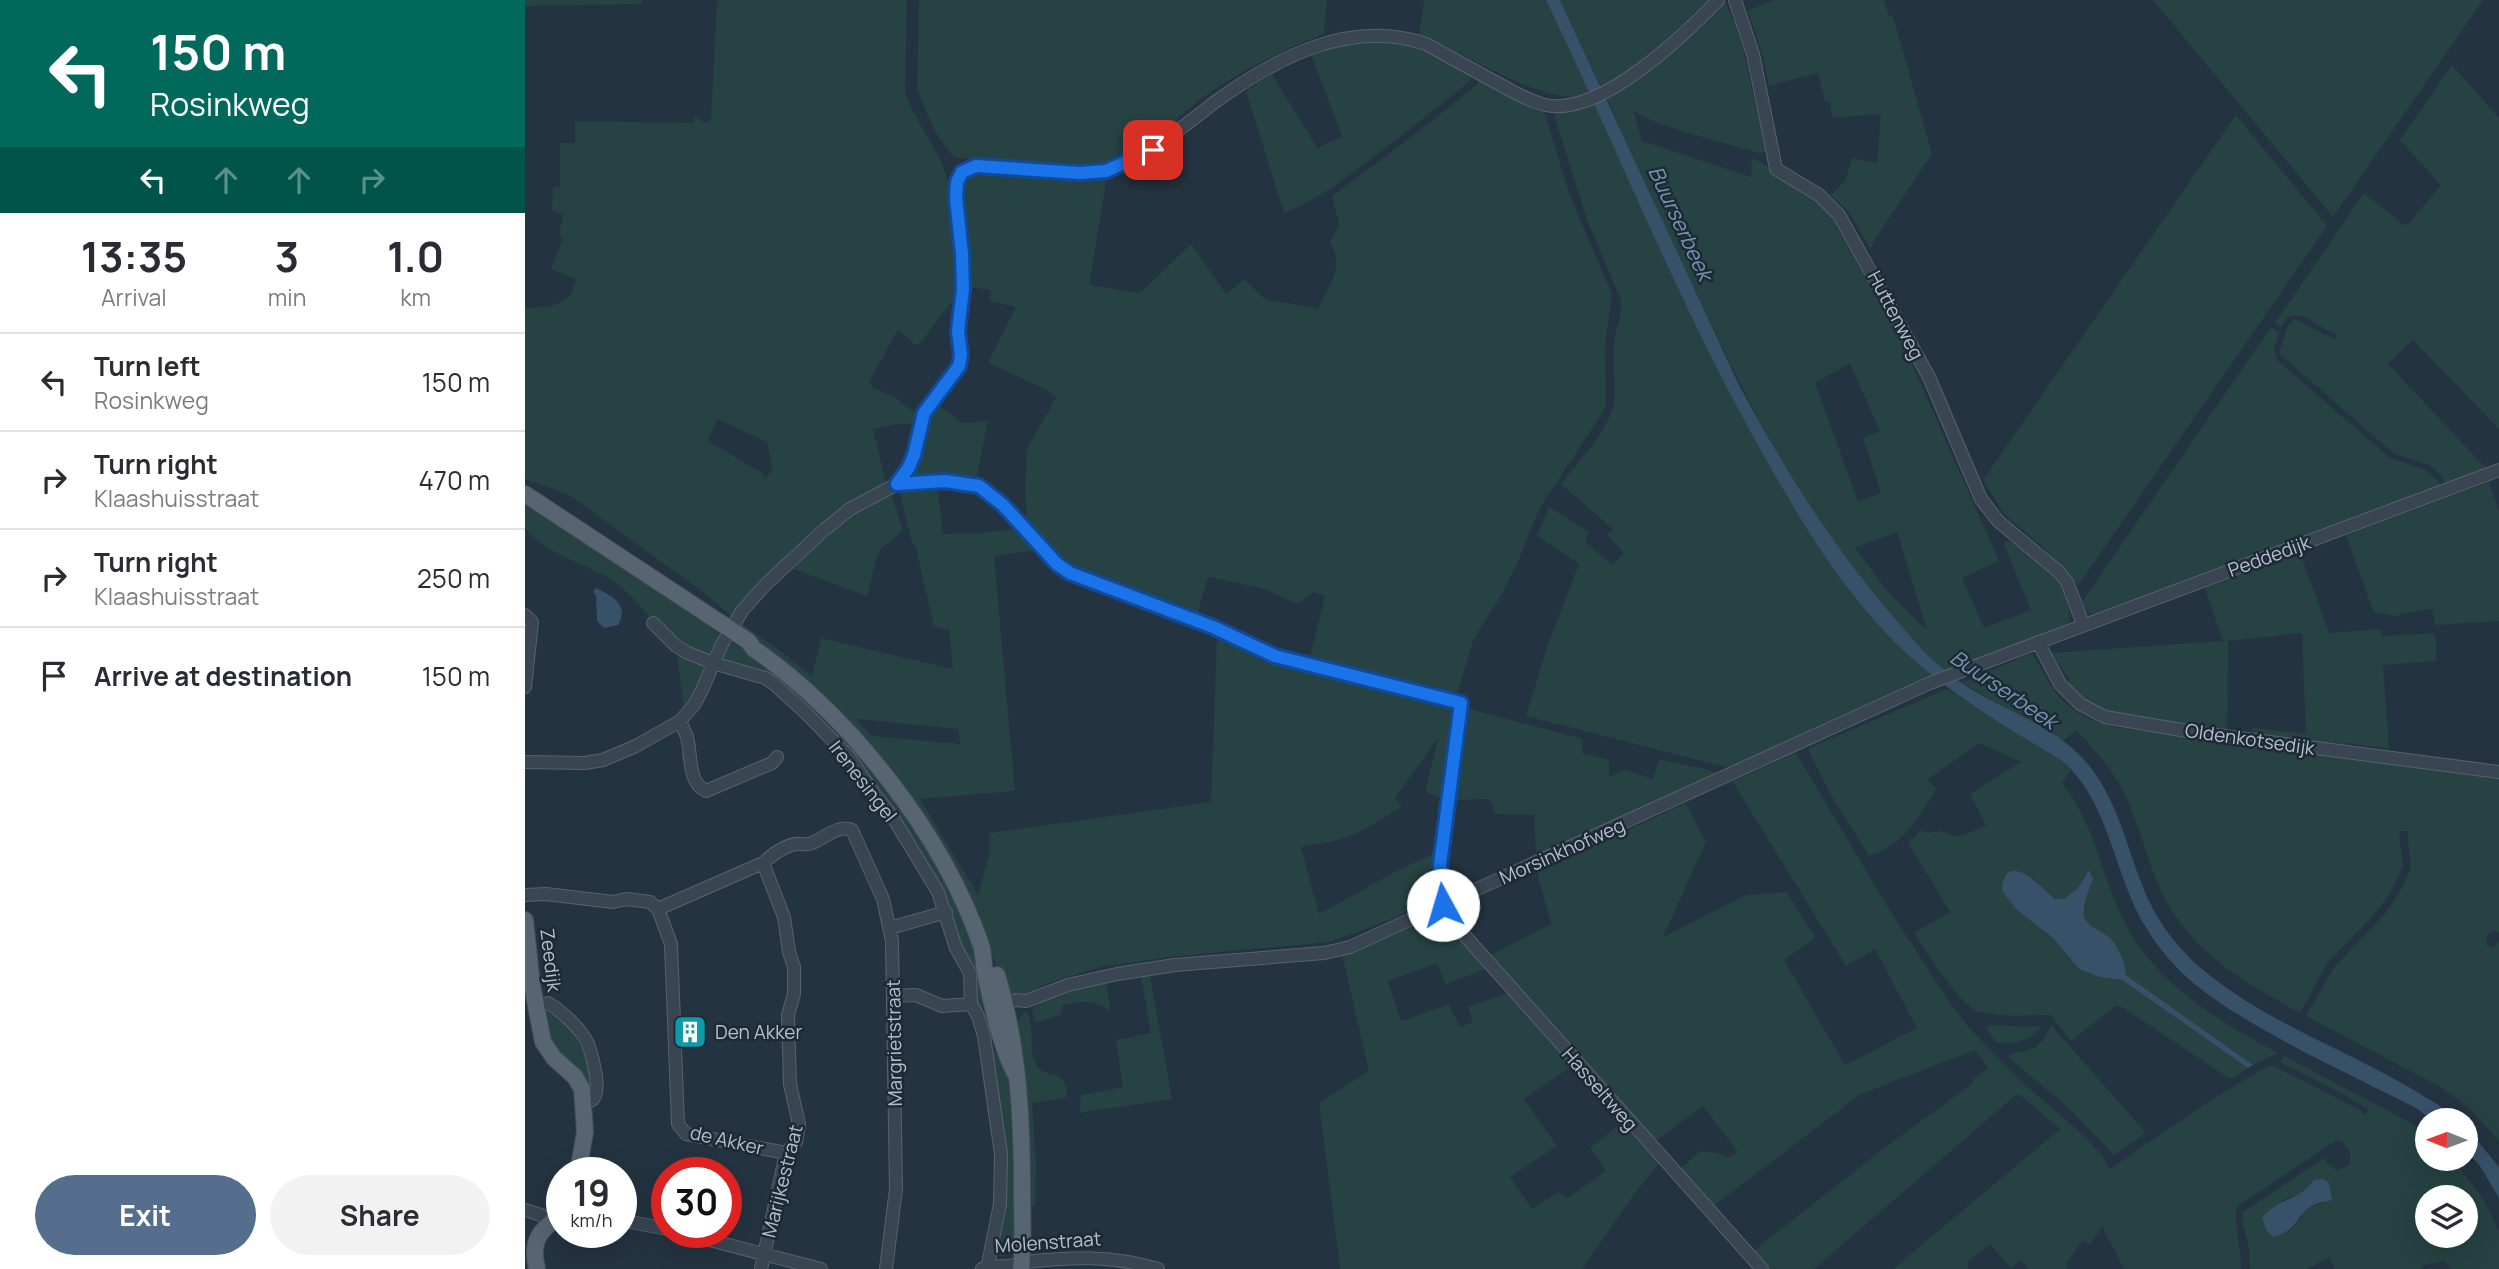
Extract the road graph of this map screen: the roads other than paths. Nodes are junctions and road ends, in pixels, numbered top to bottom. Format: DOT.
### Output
graph roads {
  1 [pos="1718,0"];
  2 [pos="1735,0"];
  3 [pos="2499,470"];
  4 [pos="897,484"];
  5 [pos="525,494"];
  6 [pos="525,615"];
  7 [pos="653,623"];
  8 [pos="2083,624"];
  9 [pos="729,632"];
  10 [pos="2038,642"];
  11 [pos="713,663"];
  12 [pos="525,685"];
  13 [pos="680,721"];
  14 [pos="777,757"];
  15 [pos="525,762"];
  16 [pos="2499,772"];
  17 [pos="762,863"];
  18 [pos="525,895"];
  19 [pos="1443,905"];
  20 [pos="658,909"];
  21 [pos="946,912"];
  22 [pos="525,920"];
  23 [pos="890,928"];
  24 [pos="529,986"];
  25 [pos="893,996"];
  26 [pos="971,1004"];
  27 [pos="536,1006"];
  28 [pos="1003,1008"];
  29 [pos="583,1104"];
  30 [pos="786,1153"];
  31 [pos="581,1157"];
  32 [pos="525,1210"];
  33 [pos="546,1216"];
  34 [pos="546,1227"];
  35 [pos="738,1248"];
  36 [pos="764,1255"];
  37 [pos="794,1266"];
  38 [pos="1017,1267"];
  39 [pos="985,1268"];
  40 [pos="537,1269"];
  41 [pos="761,1269"];
  42 [pos="821,1269"];
  43 [pos="886,1269"];
  44 [pos="1157,1269"];
  45 [pos="1762,1269"];
  1 -- 4 [label="street"];
  2 -- 8 [label="street, Huttenweg"];
  3 -- 8 [label="street, Peddedijk"];
  4 -- 9 [label="street"];
  4 -- 19 [label="street"];
  5 -- 9 [label="main road"];
  6 -- 12 [label="street"];
  7 -- 11 [label="street, Irenesingel"];
  8 -- 10 [label="street, Peddedijk"];
  9 -- 11 [label="street"];
  9 -- 28 [label="main road"];
  10 -- 16 [label="street, Oldenkotsedijk"];
  10 -- 19 [label="street, Morsinkhofweg"];
  11 -- 13 [label="street"];
  11 -- 21 [label="street, Irenesingel"];
  13 -- 14 [label="street"];
  13 -- 15 [label="street"];
  17 -- 20 [label="street"];
  17 -- 23 [label="street, Margrietstraat"];
  17 -- 30 [label="street, Marijkestraat"];
  18 -- 20 [label="street"];
  19 -- 28 [label="street, Morsinkhofweg"];
  19 -- 45 [label="street, Hasseltweg"];
  20 -- 30 [label="street, de Akker"];
  21 -- 23 [label="street"];
  21 -- 26 [label="street, Irenesingel"];
  22 -- 24 [label="main road, Zeedijk"];
  23 -- 25 [label="street, Margrietstraat"];
  24 -- 27 [label="main road, Zeedijk"];
  25 -- 26 [label="street"];
  25 -- 43 [label="street, Margrietstraat"];
  26 -- 39 [label="street, Irenesingel"];
  27 -- 29 [label="main road, Zeedijk"];
  27 -- 29 [label="street, Zeedijk"];
  28 -- 38 [label="main road"];
  29 -- 31 [label="main road, Zeedijk"];
  30 -- 36 [label="street, Marijkestraat"];
  32 -- 33 [label="street"];
  34 -- 40 [label="main road"];
  35 -- 36 [label="street"];
  36 -- 37 [label="street"];
  36 -- 41 [label="street, Marijkestraat"];
  37 -- 42 [label="street"];
  38 -- 39 [label="street, Molenstraat"];
  38 -- 44 [label="street, Molenstraat"];
}
